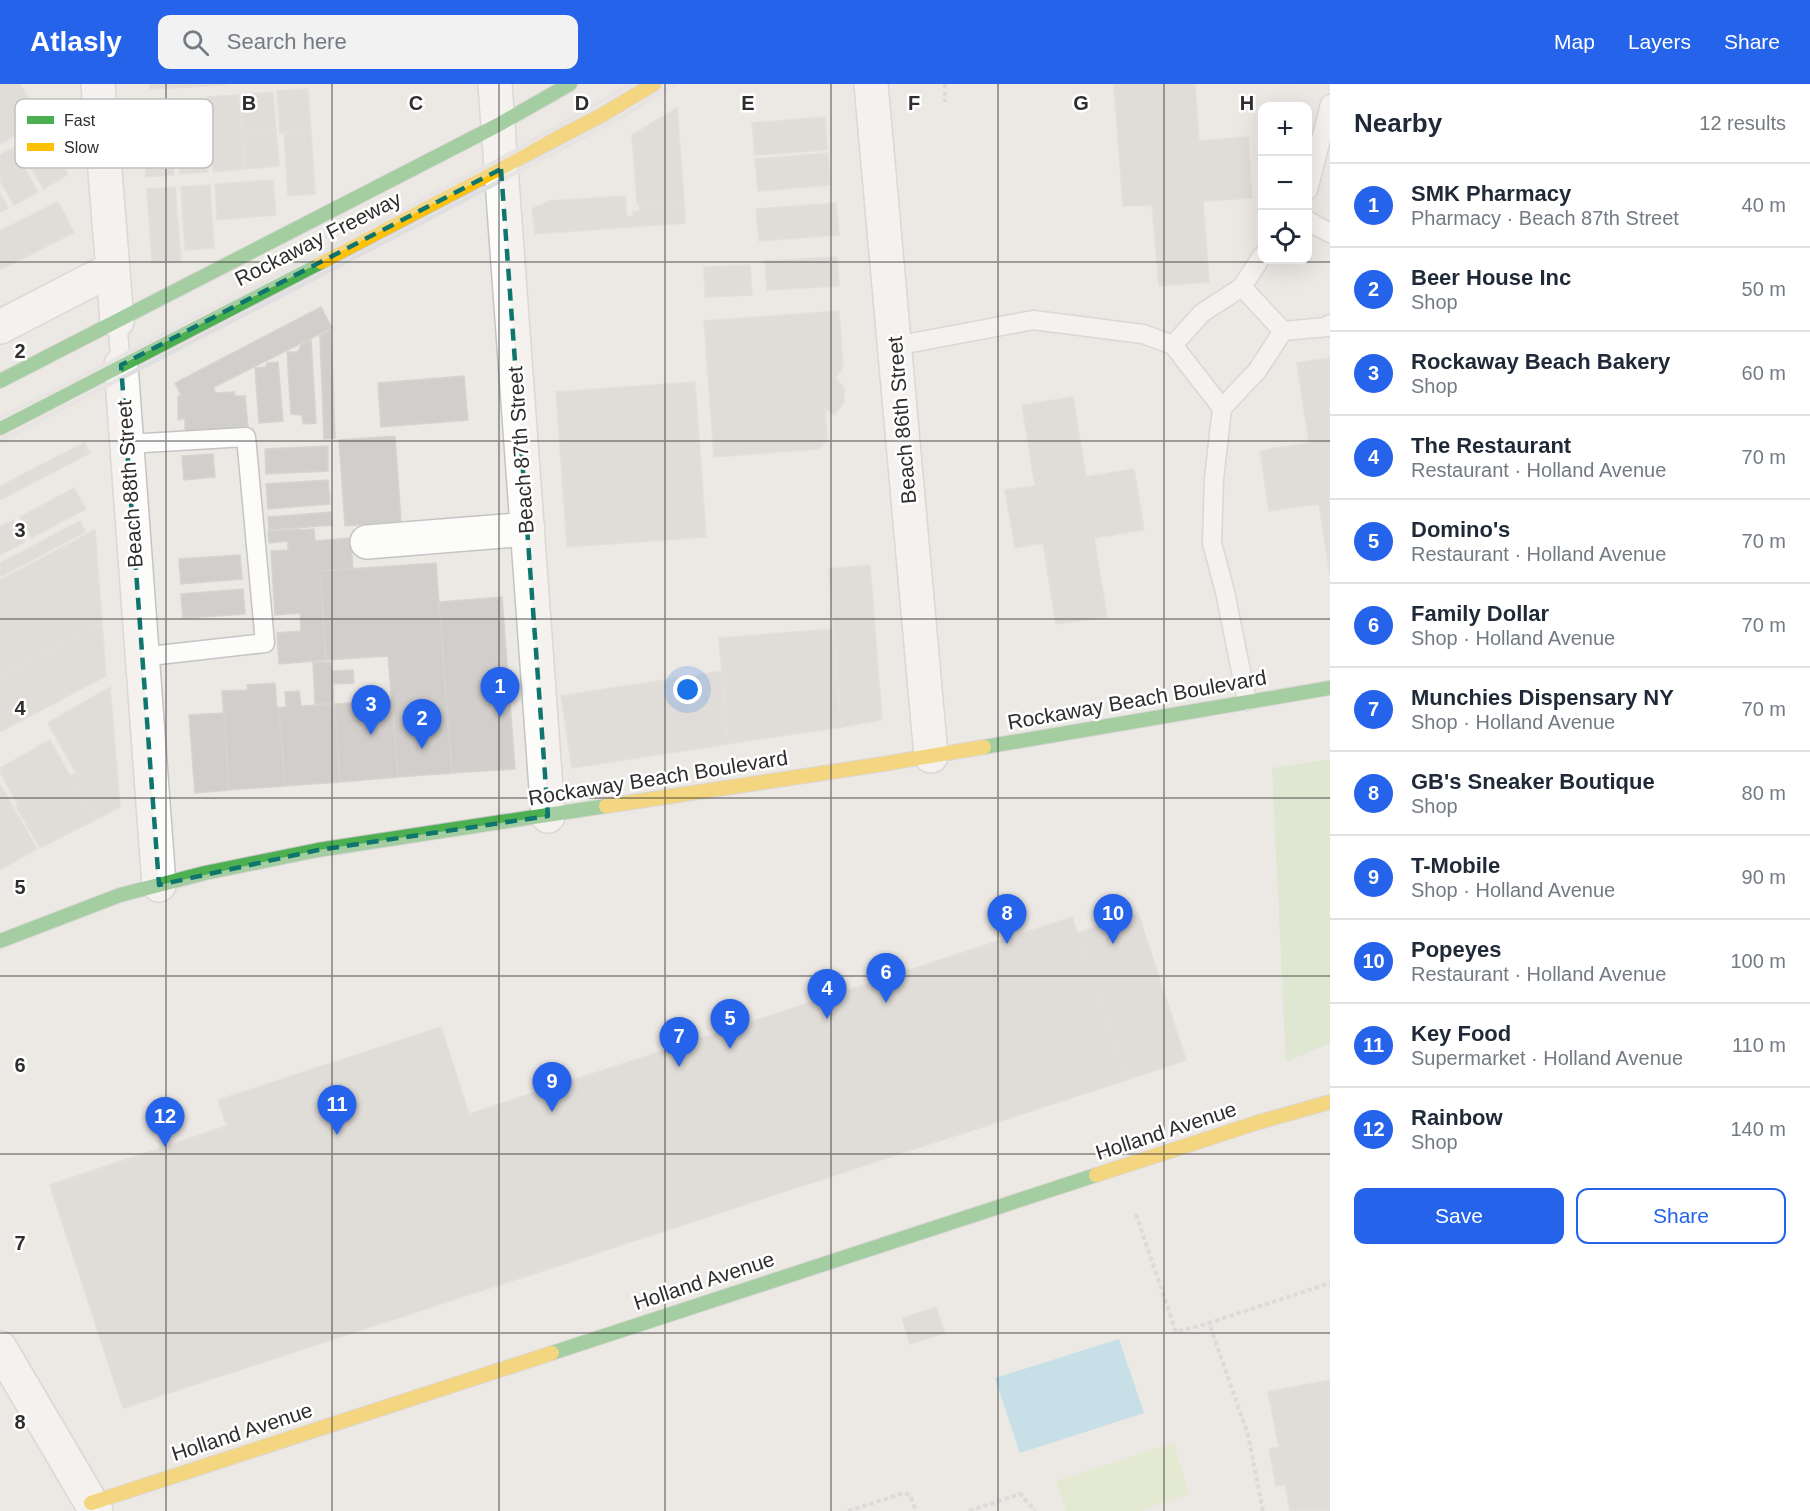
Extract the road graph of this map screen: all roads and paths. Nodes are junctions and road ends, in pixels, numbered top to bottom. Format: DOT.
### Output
graph roads {
  1 [pos="98,84"];
  2 [pos="495,84"];
  3 [pos="570,84"];
  4 [pos="654,84"];
  5 [pos="872,84"];
  6 [pos="945,84"];
  7 [pos="99,99"];
  8 [pos="945,102"];
  9 [pos="1330,104"];
  10 [pos="498,125"];
  11 [pos="104,168"];
  12 [pos="501,169"];
  13 [pos="1312,174"];
  14 [pos="1312,222"];
  15 [pos="1330,233"];
  16 [pos="1258,263"];
  17 [pos="112,268"];
  18 [pos="1242,287"];
  19 [pos="117,321"];
  20 [pos="1330,324"];
  21 [pos="0,327"];
  22 [pos="1283,331"];
  23 [pos="1173,345"];
  24 [pos="895,346"];
  25 [pos="122,365"];
  26 [pos="0,381"];
  27 [pos="1222,408"];
  28 [pos="0,428"];
  29 [pos="127,444"];
  30 [pos="528,529"];
  31 [pos="367,542"];
  32 [pos="141,657"];
  33 [pos="1330,688"];
  34 [pos="1247,702"];
  35 [pos="931,756"];
  36 [pos="548,816"];
  37 [pos="159,885"];
  38 [pos="0,941"];
  39 [pos="1330,1102"];
  40 [pos="1136,1214"];
  41 [pos="1330,1282"];
  42 [pos="1209,1323"];
  43 [pos="0,1348"];
  44 [pos="94,1507"];
  45 [pos="848,1511"];
  46 [pos="916,1511"];
  47 [pos="969,1511"];
  48 [pos="1035,1511"];
  49 [pos="1263,1511"];
  1 -- 7 [label="street, Beach 88th Street"];
  2 -- 10 [label="street, Beach 87th Street"];
  3 -- 10 [label="street, Rockaway Freeway"];
  4 -- 12 [label="street, Rockaway Freeway"];
  5 -- 24 [label="street, Beach 86th Street"];
  6 -- 8 [label="path"];
  9 -- 13 [label="lane"];
  10 -- 12 [label="street, Beach 87th Street"];
  10 -- 19 [label="street, Rockaway Freeway"];
  11 -- 17 [label="street, Beach 88th Street"];
  12 -- 25 [label="street, Rockaway Freeway"];
  12 -- 30 [label="street, Beach 87th Street"];
  14 -- 15 [label="lane"];
  16 -- 18 [label="lane"];
  17 -- 19 [label="street, Beach 88th Street"];
  17 -- 21 [label="street"];
  18 -- 22 [label="lane"];
  18 -- 23 [label="lane"];
  19 -- 25 [label="lane, Beach 88th Street"];
  19 -- 26 [label="street, Rockaway Freeway"];
  20 -- 22 [label="lane"];
  22 -- 27 [label="lane"];
  23 -- 24 [label="lane"];
  23 -- 27 [label="lane"];
  24 -- 35 [label="street, Beach 86th Street"];
  25 -- 28 [label="street, Rockaway Freeway"];
  25 -- 29 [label="street, Beach 88th Street"];
  27 -- 34 [label="lane"];
  29 -- 32 [label="street, Beach 88th Street"];
  29 -- 32 [label="lane"];
  30 -- 31 [label="street"];
  30 -- 36 [label="street, Beach 87th Street"];
  32 -- 37 [label="street, Beach 88th Street"];
  33 -- 34 [label="street, Rockaway Beach Boulevard"];
  34 -- 35 [label="street, Rockaway Beach Boulevard"];
  35 -- 36 [label="street, Rockaway Beach Boulevard"];
  36 -- 37 [label="street, Rockaway Beach Boulevard"];
  37 -- 38 [label="street, Rockaway Beach Boulevard"];
  39 -- 44 [label="street, Holland Avenue"];
  40 -- 42 [label="path"];
  41 -- 42 [label="path"];
  42 -- 49 [label="path"];
  43 -- 44 [label="street"];
  45 -- 46 [label="path"];
  47 -- 48 [label="path"];
}
